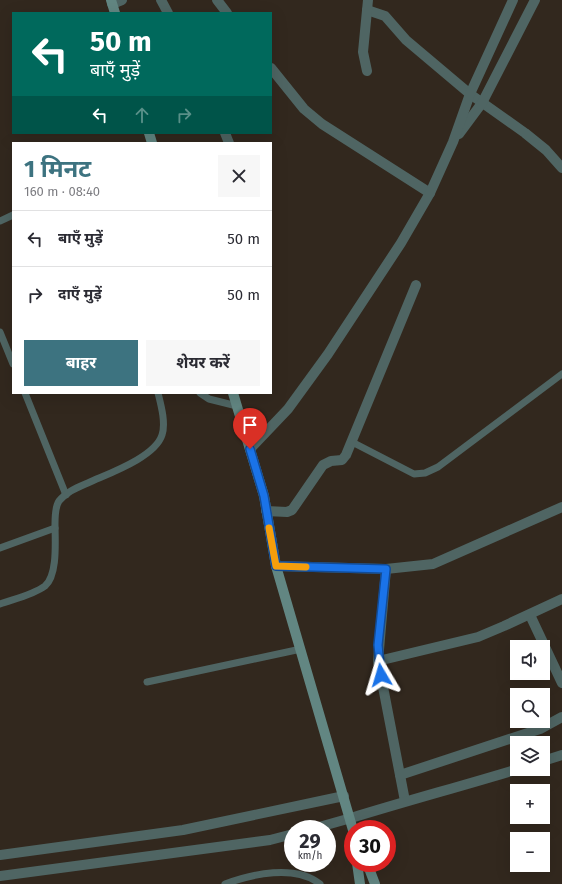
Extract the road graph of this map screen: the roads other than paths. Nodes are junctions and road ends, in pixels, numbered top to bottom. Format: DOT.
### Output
graph roads {
  1 [pos="161,0"];
  2 [pos="216,0"];
  3 [pos="513,0"];
  4 [pos="535,0"];
  5 [pos="368,5"];
  6 [pos="167,12"];
  7 [pos="226,12"];
  8 [pos="272,69"];
  9 [pos="368,71"];
  10 [pos="470,94"];
  11 [pos="482,103"];
  12 [pos="453,142"];
  13 [pos="562,168"];
  14 [pos="430,193"];
  15 [pos="12,215"];
  16 [pos="0,221"];
  17 [pos="416,285"];
  18 [pos="0,332"];
  19 [pos="12,362"];
  20 [pos="562,374"];
  21 [pos="25,394"];
  22 [pos="158,394"];
  23 [pos="202,394"];
  24 [pos="233,394"];
  25 [pos="237,406"];
  26 [pos="352,442"];
  27 [pos="250,449"];
  28 [pos="66,495"];
  29 [pos="562,507"];
  30 [pos="266,511"];
  31 [pos="55,528"];
  32 [pos="0,548"];
  33 [pos="276,566"];
  34 [pos="386,569"];
  35 [pos="562,599"];
  36 [pos="0,604"];
  37 [pos="530,615"];
  38 [pos="301,649"];
  39 [pos="378,661"];
  40 [pos="147,682"];
  41 [pos="562,683"];
  42 [pos="562,717"];
  43 [pos="562,755"];
  44 [pos="550,759"];
  45 [pos="510,772"];
  46 [pos="400,775"];
  47 [pos="344,796"];
  48 [pos="404,801"];
  49 [pos="351,818"];
  50 [pos="336,822"];
  51 [pos="284,836"];
  52 [pos="0,855"];
  53 [pos="358,872"];
  54 [pos="370,872"];
  55 [pos="0,876"];
  56 [pos="225,884"];
  57 [pos="320,884"];
  58 [pos="360,884"];
  59 [pos="375,884"];
  1 -- 6 [label="street"];
  2 -- 7 [label="street"];
  3 -- 10 [label="street"];
  4 -- 11 [label="street"];
  5 -- 9 [label="street"];
  5 -- 10 [label="street"];
  8 -- 14 [label="street"];
  10 -- 11 [label="street"];
  10 -- 12 [label="street"];
  11 -- 12 [label="street"];
  11 -- 13 [label="street"];
  12 -- 14 [label="street"];
  14 -- 27 [label="street"];
  15 -- 16 [label="lane"];
  17 -- 26 [label="street"];
  18 -- 19 [label="lane"];
  20 -- 26 [label="lane"];
  21 -- 28 [label="lane"];
  22 -- 28 [label="lane"];
  23 -- 25 [label="lane"];
  24 -- 25 [label="main road"];
  25 -- 27 [label="main road"];
  26 -- 30 [label="street"];
  27 -- 30 [label="main road"];
  28 -- 31 [label="lane"];
  29 -- 34 [label="street"];
  30 -- 33 [label="main road"];
  31 -- 32 [label="lane"];
  31 -- 36 [label="lane"];
  33 -- 34 [label="street"];
  33 -- 38 [label="main road"];
  34 -- 39 [label="street"];
  35 -- 37 [label="street"];
  37 -- 39 [label="street"];
  37 -- 41 [label="street"];
  38 -- 40 [label="lane"];
  38 -- 47 [label="main road"];
  39 -- 46 [label="street"];
  42 -- 46 [label="street"];
  43 -- 44 [label="street"];
  45 -- 48 [label="street"];
  46 -- 48 [label="street"];
  47 -- 49 [label="main road"];
  47 -- 52 [label="street"];
  48 -- 49 [label="street"];
  49 -- 50 [label="street"];
  51 -- 55 [label="street"];
  53 -- 58 [label="main road"];
  54 -- 59 [label="main road"];
  56 -- 57 [label="lane"];
}
